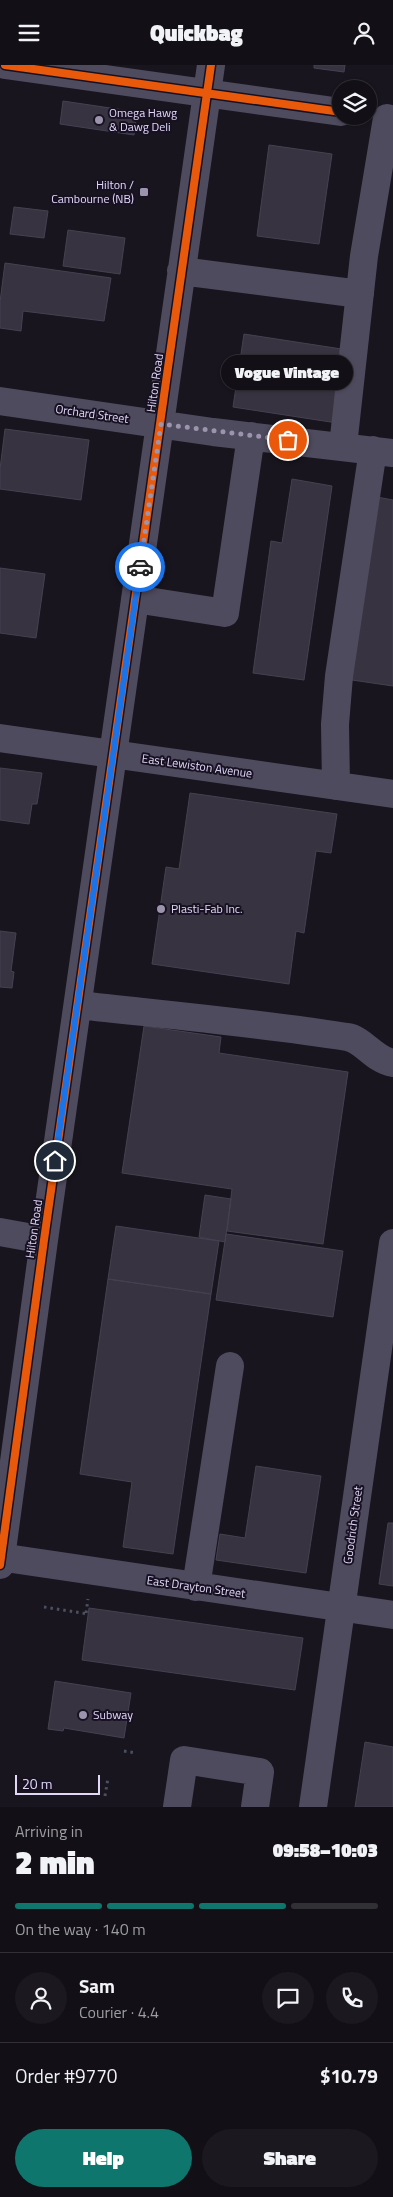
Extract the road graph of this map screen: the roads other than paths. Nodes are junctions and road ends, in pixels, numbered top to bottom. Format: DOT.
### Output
graph roads {
  1 [pos="5,65"];
  2 [pos="211,65"];
  3 [pos="206,93"];
  4 [pos="332,111"];
  5 [pos="383,117"];
  6 [pos="181,271"];
  7 [pos="360,294"];
  8 [pos="0,401"];
  9 [pos="161,424"];
  10 [pos="251,436"];
  11 [pos="343,446"];
  12 [pos="383,452"];
  13 [pos="135,599"];
  14 [pos="0,738"];
  15 [pos="114,754"];
  16 [pos="336,787"];
  17 [pos="393,794"];
  18 [pos="78,1005"];
  19 [pos="393,1063"];
  20 [pos="0,1232"];
  21 [pos="44,1240"];
  22 [pos="393,1243"];
  23 [pos="230,1367"];
  24 [pos="0,1560"];
  25 [pos="196,1587"];
  26 [pos="341,1608"];
  27 [pos="393,1615"];
  28 [pos="177,1807"];
  29 [pos="255,1807"];
  30 [pos="314,1807"];
  1 -- 3 [label="street"];
  2 -- 3 [label="street, Hilton Road"];
  3 -- 4 [label="street"];
  3 -- 6 [label="street, Hilton Road"];
  5 -- 7 [label="street"];
  6 -- 7 [label="street"];
  6 -- 9 [label="street, Hilton Road"];
  7 -- 11 [label="street"];
  8 -- 9 [label="street, Orchard Street"];
  9 -- 10 [label="street, Orchard Street"];
  9 -- 13 [label="street, Hilton Road"];
  10 -- 11 [label="street, Orchard Street"];
  10 -- 13 [label="street"];
  11 -- 12 [label="street, Orchard Street"];
  12 -- 16 [label="street"];
  13 -- 15 [label="street, Hilton Road"];
  14 -- 15 [label="street, East Lewiston Avenue"];
  15 -- 16 [label="street, East Lewiston Avenue"];
  15 -- 18 [label="street, Hilton Road"];
  16 -- 17 [label="street, East Lewiston Avenue"];
  18 -- 19 [label="street"];
  18 -- 21 [label="street, Hilton Road"];
  20 -- 21 [label="street"];
  21 -- 24 [label="street, Hilton Road"];
  22 -- 26 [label="street, Goodrich Street"];
  23 -- 25 [label="street"];
  24 -- 25 [label="street, East Drayton Street"];
  25 -- 26 [label="street, East Drayton Street"];
  26 -- 27 [label="street, East Drayton Street"];
  26 -- 30 [label="street, Goodrich Street"];
  28 -- 29 [label="street"];
}
